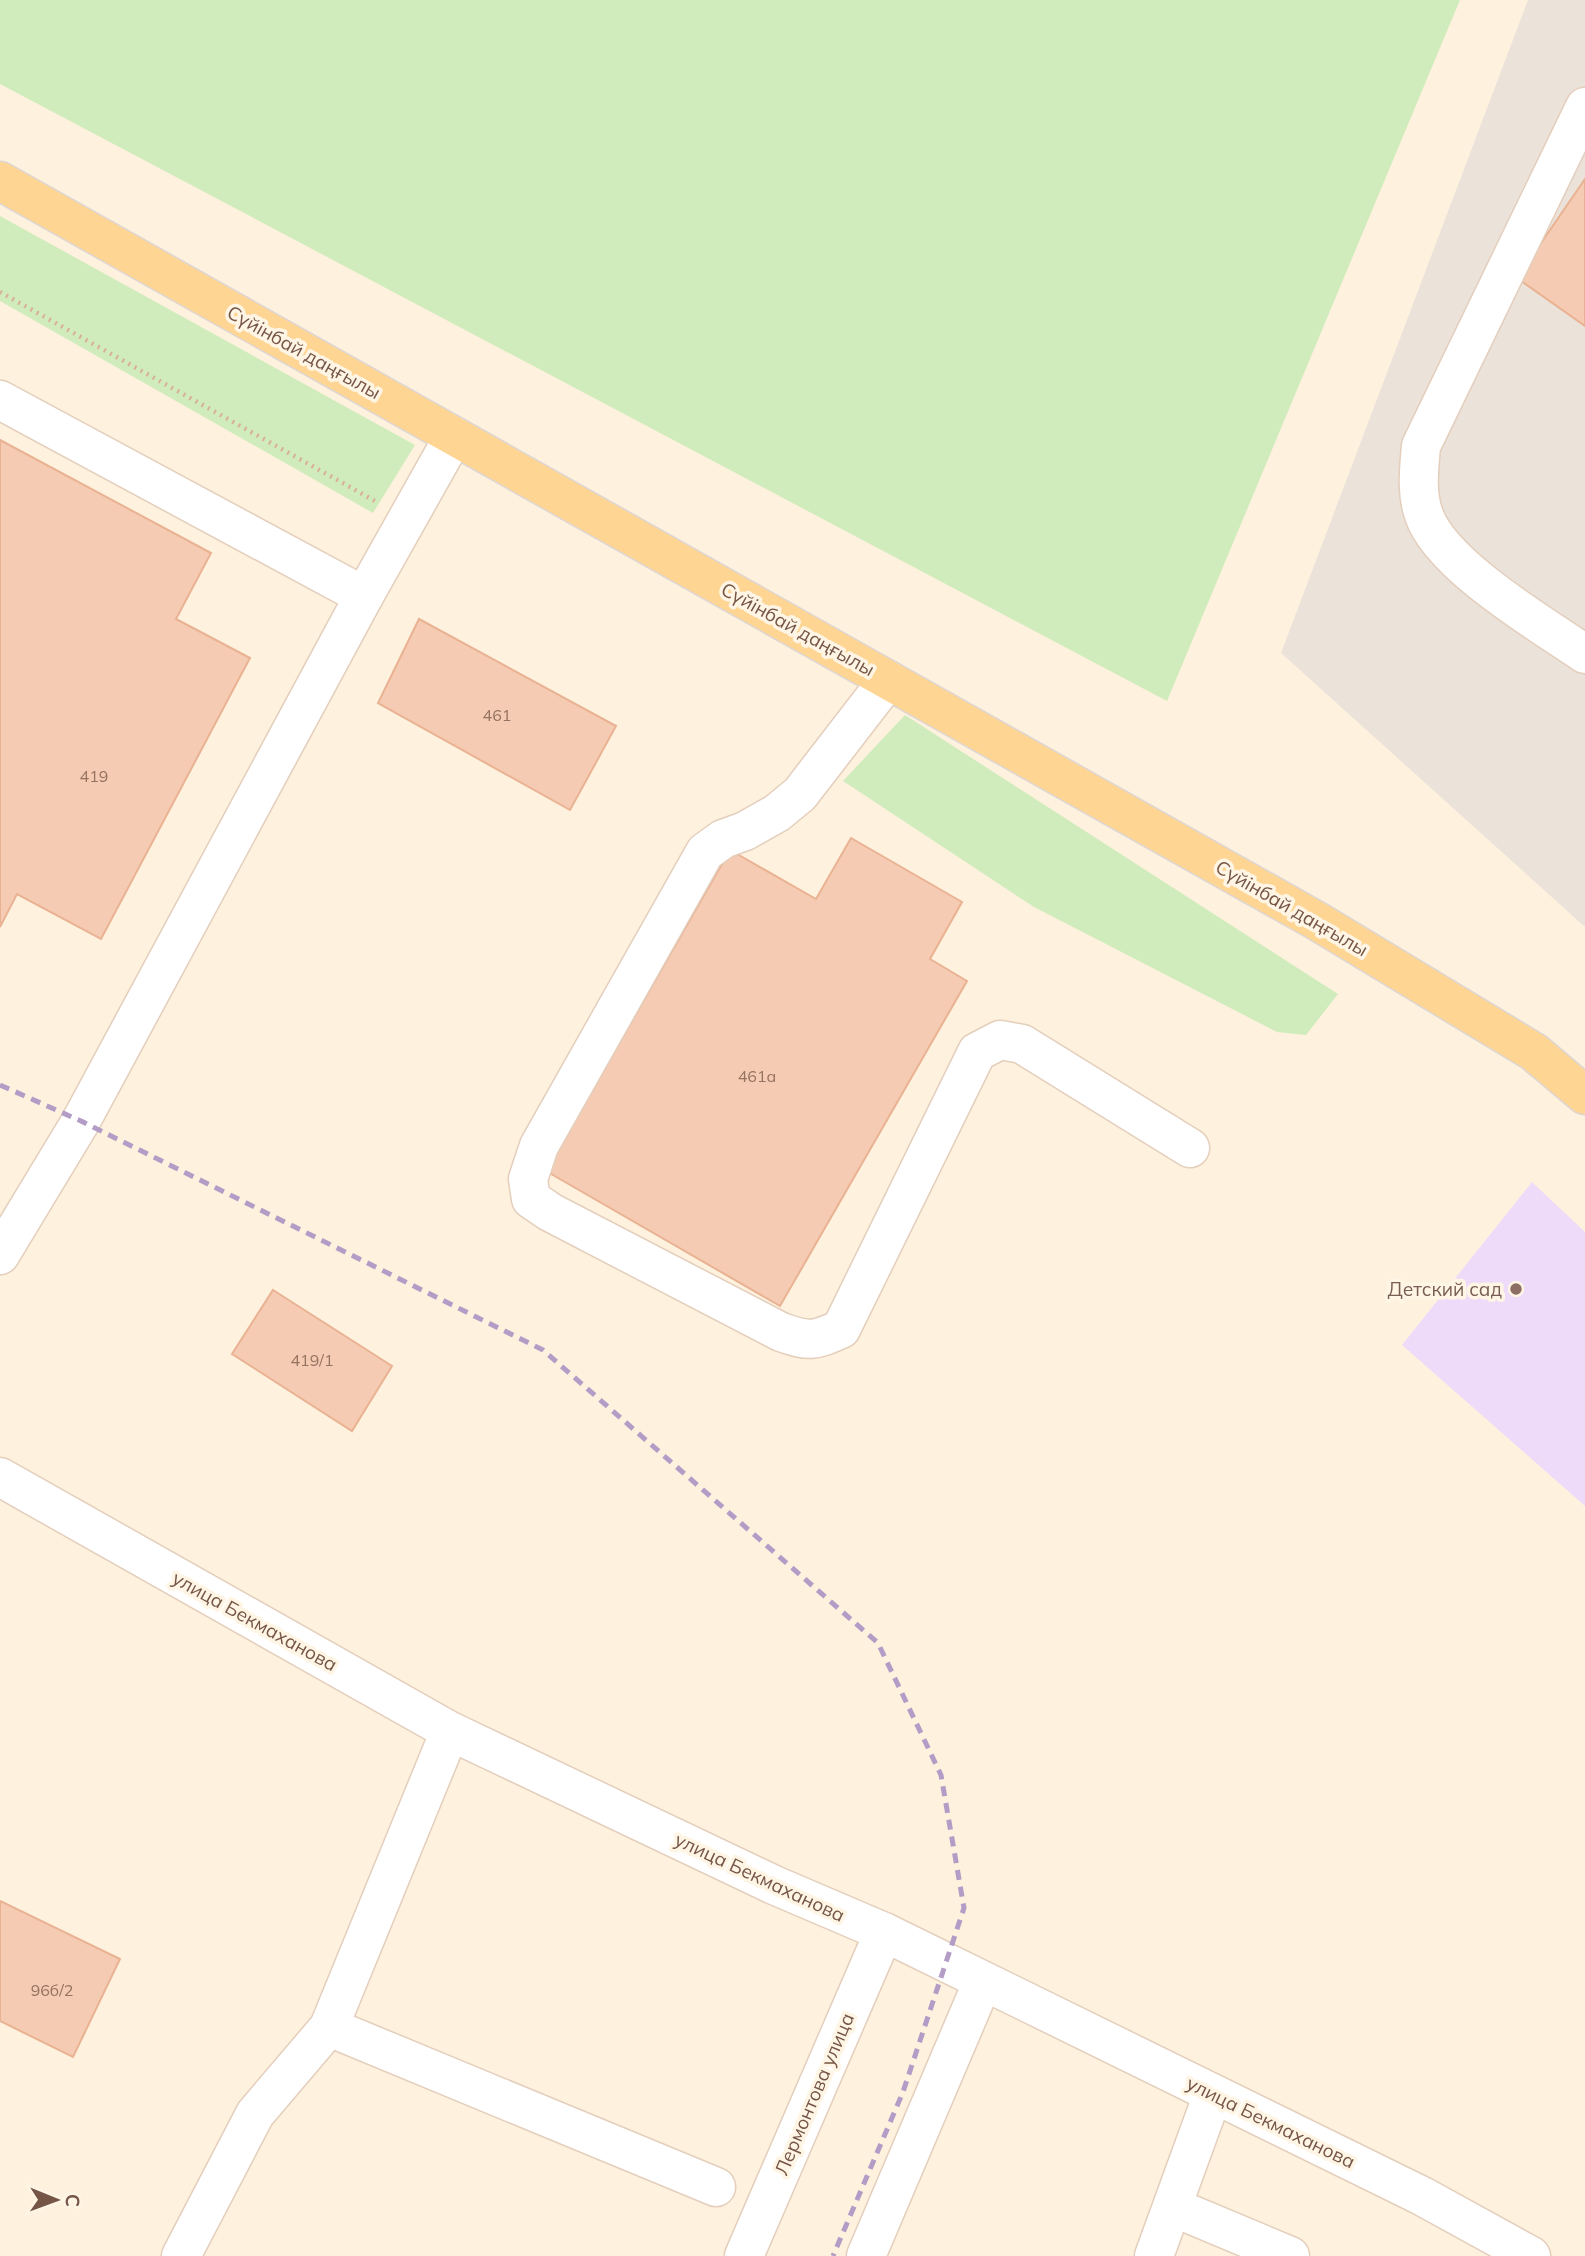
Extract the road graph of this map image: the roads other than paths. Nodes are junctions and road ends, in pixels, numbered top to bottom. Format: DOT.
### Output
graph roads {
  1 [pos="1585,107"];
  2 [pos="0,181"];
  3 [pos="0,400"];
  4 [pos="453,436"];
  5 [pos="364,596"];
  6 [pos="1585,654"];
  7 [pos="888,680"];
  8 [pos="1585,1095"];
  9 [pos="1190,1147"];
  10 [pos="0,1255"];
  11 [pos="0,1477"];
  12 [pos="450,1731"];
  13 [pos="884,1933"];
  14 [pos="983,1981"];
  15 [pos="329,2027"];
  16 [pos="1213,2094"];
  17 [pos="716,2187"];
  18 [pos="1173,2207"];
  19 [pos="181,2256"];
  20 [pos="744,2256"];
  21 [pos="866,2256"];
  22 [pos="1154,2256"];
  23 [pos="1290,2256"];
  24 [pos="1531,2256"];
  1 -- 6 [label="street"];
  2 -- 4 [label="main road, Сүйінбай даңғылы"];
  3 -- 5 [label="street"];
  4 -- 5 [label="street"];
  4 -- 7 [label="main road, Сүйінбай даңғылы"];
  5 -- 10 [label="street"];
  7 -- 8 [label="main road, Сүйінбай даңғылы"];
  7 -- 9 [label="street"];
  11 -- 12 [label="street, улица Бекмаханова"];
  12 -- 13 [label="street, улица Бекмаханова"];
  12 -- 15 [label="street"];
  13 -- 14 [label="street, улица Бекмаханова"];
  13 -- 20 [label="street, Лермонтова улица"];
  14 -- 16 [label="street, улица Бекмаханова"];
  14 -- 21 [label="street"];
  15 -- 17 [label="street"];
  15 -- 19 [label="street"];
  16 -- 18 [label="street"];
  16 -- 24 [label="street, улица Бекмаханова"];
  18 -- 22 [label="street"];
  18 -- 23 [label="street"];
}
